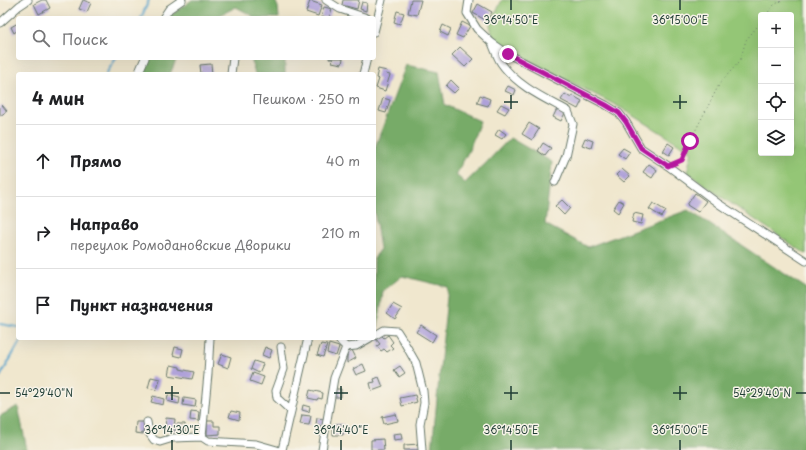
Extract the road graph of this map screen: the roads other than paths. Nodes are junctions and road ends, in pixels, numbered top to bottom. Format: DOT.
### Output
graph roads {
  1 [pos="28,0"];
  2 [pos="182,0"];
  3 [pos="326,0"];
  4 [pos="382,0"];
  5 [pos="469,0"];
  6 [pos="164,16"];
  7 [pos="361,16"];
  8 [pos="376,17"];
  9 [pos="0,23"];
  10 [pos="492,43"];
  11 [pos="144,60"];
  12 [pos="233,60"];
  13 [pos="366,60"];
  14 [pos="139,72"];
  15 [pos="231,72"];
  16 [pos="364,72"];
  17 [pos="555,182"];
  18 [pos="806,261"];
  19 [pos="376,335"];
  20 [pos="210,340"];
  21 [pos="308,340"];
  22 [pos="339,340"];
  23 [pos="366,340"];
  24 [pos="281,347"];
  25 [pos="346,347"];
  26 [pos="291,411"];
  27 [pos="147,422"];
  28 [pos="202,437"];
  29 [pos="242,447"];
  30 [pos="277,450"];
  31 [pos="282,450"];
  32 [pos="322,450"];
  33 [pos="422,450"];
  1 -- 9 [label="street"];
  2 -- 6 [label="street"];
  3 -- 7 [label="street"];
  4 -- 8 [label="street"];
  5 -- 10 [label="street"];
  10 -- 17 [label="street"];
  10 -- 18 [label="street"];
  11 -- 14 [label="street"];
  12 -- 15 [label="street"];
  13 -- 16 [label="street"];
  19 -- 33 [label="street"];
  20 -- 28 [label="street"];
  21 -- 26 [label="street"];
  22 -- 25 [label="street"];
  23 -- 25 [label="street"];
  24 -- 26 [label="street"];
  25 -- 32 [label="street"];
  26 -- 31 [label="street"];
  27 -- 28 [label="street"];
  28 -- 29 [label="street"];
  29 -- 30 [label="street"];
}
